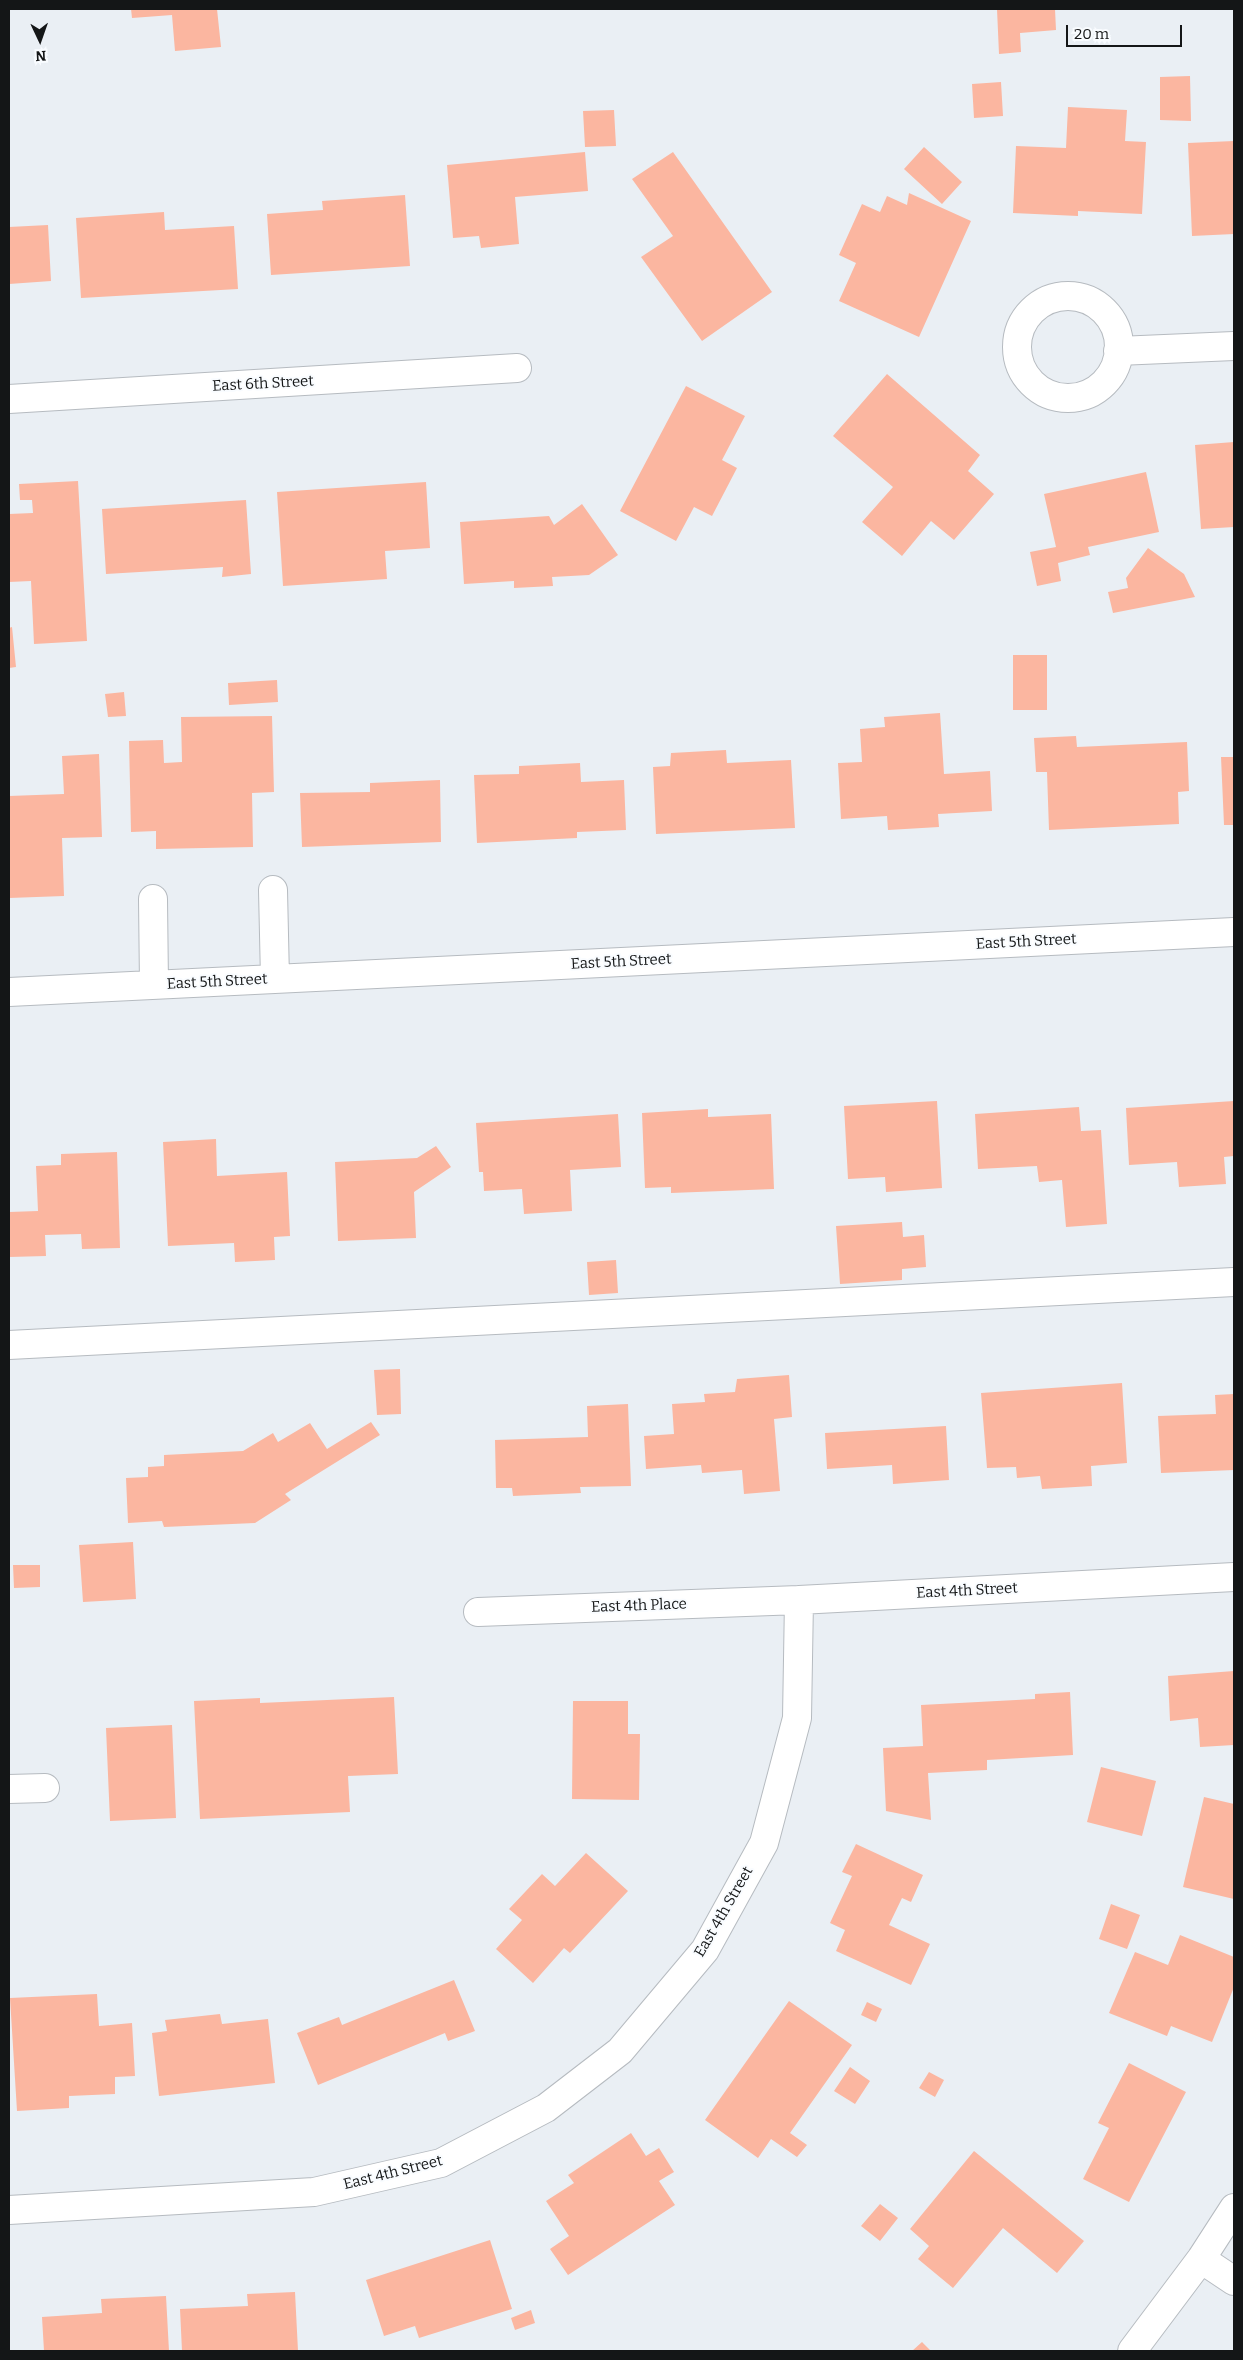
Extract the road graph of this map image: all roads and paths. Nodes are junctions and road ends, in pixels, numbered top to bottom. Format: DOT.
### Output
graph roads {
  1 [pos="1234,346"];
  2 [pos="1118,351"];
  3 [pos="517,368"];
  4 [pos="9,399"];
  5 [pos="273,890"];
  6 [pos="153,899"];
  7 [pos="1234,932"];
  8 [pos="275,979"];
  9 [pos="154,985"];
  10 [pos="9,992"];
  11 [pos="1234,1282"];
  12 [pos="9,1345"];
  13 [pos="1234,1577"];
  14 [pos="799,1600"];
  15 [pos="478,1612"];
  16 [pos="45,1788"];
  17 [pos="9,1789"];
  18 [pos="1234,2208"];
  19 [pos="9,2210"];
  20 [pos="1201,2259"];
  21 [pos="1234,2281"];
  22 [pos="1132,2351"];
  1 -- 2 [label="street"];
  3 -- 4 [label="street, East 6th Street"];
  5 -- 8 [label="street"];
  6 -- 9 [label="street"];
  7 -- 8 [label="street, East 5th Street"];
  8 -- 9 [label="street, East 5th Street"];
  9 -- 10 [label="street, East 5th Street"];
  11 -- 12 [label="street"];
  13 -- 14 [label="street, East 4th Street"];
  14 -- 15 [label="street, East 4th Place"];
  14 -- 19 [label="street, East 4th Street"];
  16 -- 17 [label="street"];
  18 -- 20 [label="street"];
  20 -- 21 [label="street"];
  20 -- 22 [label="street"];
}
